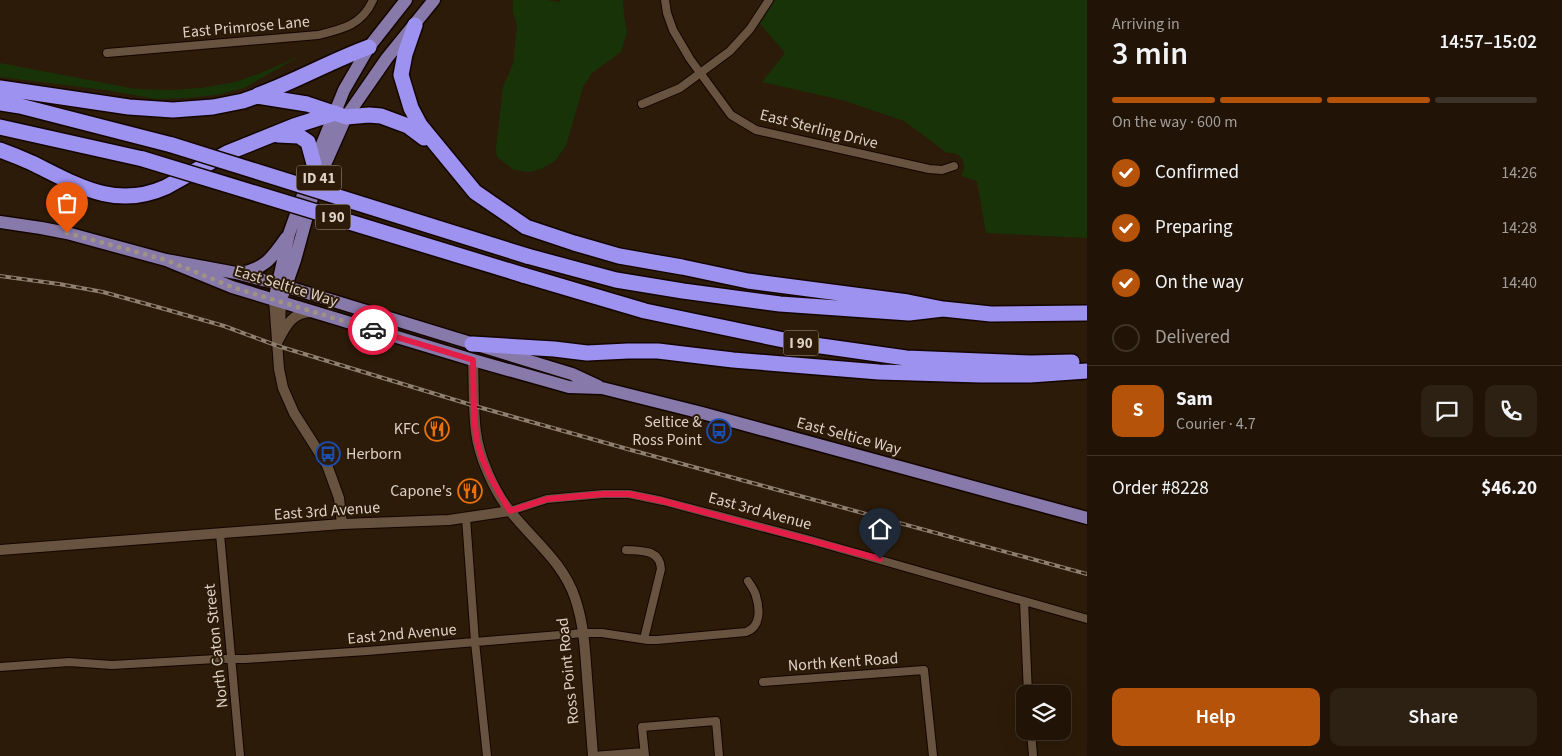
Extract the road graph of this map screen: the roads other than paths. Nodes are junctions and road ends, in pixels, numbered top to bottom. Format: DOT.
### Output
graph roads {
  1 [pos="373,0"];
  2 [pos="406,0"];
  3 [pos="434,0"];
  4 [pos="665,0"];
  5 [pos="769,0"];
  6 [pos="415,25"];
  7 [pos="369,47"];
  8 [pos="107,53"];
  9 [pos="700,73"];
  10 [pos="0,88"];
  11 [pos="257,96"];
  12 [pos="0,103"];
  13 [pos="642,104"];
  14 [pos="340,115"];
  15 [pos="0,127"];
  16 [pos="272,135"];
  17 [pos="0,150"];
  18 [pos="440,150"];
  19 [pos="314,164"];
  20 [pos="954,166"];
  21 [pos="0,222"];
  22 [pos="289,234"];
  23 [pos="166,260"];
  24 [pos="295,260"];
  25 [pos="236,274"];
  26 [pos="282,286"];
  27 [pos="317,296"];
  28 [pos="278,301"];
  29 [pos="943,309"];
  30 [pos="314,312"];
  31 [pos="1087,313"];
  32 [pos="355,324"];
  33 [pos="278,341"];
  34 [pos="472,344"];
  35 [pos="473,360"];
  36 [pos="1087,362"];
  37 [pos="1087,371"];
  38 [pos="602,388"];
  39 [pos="510,511"];
  40 [pos="466,518"];
  41 [pos="1087,518"];
  42 [pos="342,524"];
  43 [pos="220,534"];
  44 [pos="0,550"];
  45 [pos="626,550"];
  46 [pos="748,581"];
  47 [pos="1024,601"];
  48 [pos="1087,619"];
  49 [pos="584,634"];
  50 [pos="644,638"];
  51 [pos="475,642"];
  52 [pos="231,659"];
  53 [pos="0,667"];
  54 [pos="763,682"];
  55 [pos="1028,685"];
  56 [pos="1032,740"];
  57 [pos="644,754"];
  58 [pos="240,756"];
  59 [pos="487,756"];
  60 [pos="593,756"];
  61 [pos="719,756"];
  62 [pos="933,756"];
  63 [pos="1033,756"];
  1 -- 8 [label="street, East Primrose Lane"];
  2 -- 7 [label="main road, ID 41"];
  3 -- 6 [label="main road, ID 41"];
  4 -- 9 [label="street, East Sterling Drive"];
  5 -- 9 [label="street"];
  6 -- 14 [label="main road, ID 41"];
  6 -- 18 [label="highway"];
  7 -- 11 [label="highway"];
  7 -- 14 [label="main road, ID 41"];
  9 -- 13 [label="street"];
  9 -- 20 [label="street, East Sterling Drive"];
  10 -- 11 [label="highway"];
  11 -- 14 [label="highway"];
  12 -- 29 [label="highway, I 90, bridge"];
  14 -- 16 [label="highway"];
  14 -- 18 [label="highway"];
  14 -- 19 [label="main road, ID 41"];
  14 -- 24 [label="main road, ID 41"];
  15 -- 36 [label="highway, I 90, bridge"];
  16 -- 17 [label="highway"];
  16 -- 19 [label="highway"];
  18 -- 29 [label="highway"];
  19 -- 22 [label="main road, ID 41"];
  21 -- 23 [label="main road, East Seltice Way"];
  22 -- 25 [label="main road"];
  22 -- 26 [label="main road, ID 41"];
  23 -- 25 [label="main road, East Seltice Way"];
  23 -- 28 [label="main road, East Seltice Way"];
  24 -- 26 [label="main road, ID 41"];
  24 -- 27 [label="main road"];
  25 -- 26 [label="main road, East Seltice Way"];
  26 -- 27 [label="main road, East Seltice Way"];
  26 -- 28 [label="main road"];
  27 -- 34 [label="main road, East Seltice Way"];
  28 -- 30 [label="main road, East Seltice Way"];
  28 -- 33 [label="street"];
  29 -- 31 [label="highway, I 90"];
  30 -- 32 [label="main road, East Seltice Way"];
  30 -- 33 [label="street"];
  32 -- 34 [label="main road"];
  32 -- 35 [label="main road, East Seltice Way"];
  33 -- 42 [label="street"];
  34 -- 35 [label="main road, Ross Point Road"];
  34 -- 37 [label="highway"];
  34 -- 38 [label="main road, East Seltice Way"];
  35 -- 38 [label="main road, East Seltice Way"];
  35 -- 39 [label="street, Ross Point Road"];
  38 -- 41 [label="main road, East Seltice Way"];
  39 -- 40 [label="street, East 3rd Avenue"];
  39 -- 47 [label="street, East 3rd Avenue"];
  39 -- 49 [label="street, Ross Point Road"];
  40 -- 42 [label="street, East 3rd Avenue"];
  40 -- 51 [label="street"];
  42 -- 43 [label="street, East 3rd Avenue"];
  43 -- 44 [label="street, East 3rd Avenue"];
  43 -- 52 [label="street, North Caton Street"];
  45 -- 50 [label="street"];
  46 -- 50 [label="street, East 2nd Avenue"];
  47 -- 48 [label="street, East 3rd Avenue"];
  47 -- 55 [label="street"];
  49 -- 50 [label="street, East 2nd Avenue"];
  49 -- 51 [label="street, East 2nd Avenue"];
  49 -- 60 [label="street, Ross Point Road"];
  51 -- 52 [label="street, East 2nd Avenue"];
  51 -- 59 [label="street"];
  52 -- 53 [label="street, East 2nd Avenue"];
  52 -- 58 [label="street, North Caton Street"];
  54 -- 62 [label="street, North Kent Road"];
  56 -- 63 [label="street"];
  57 -- 60 [label="street"];
  57 -- 61 [label="street"];
}
